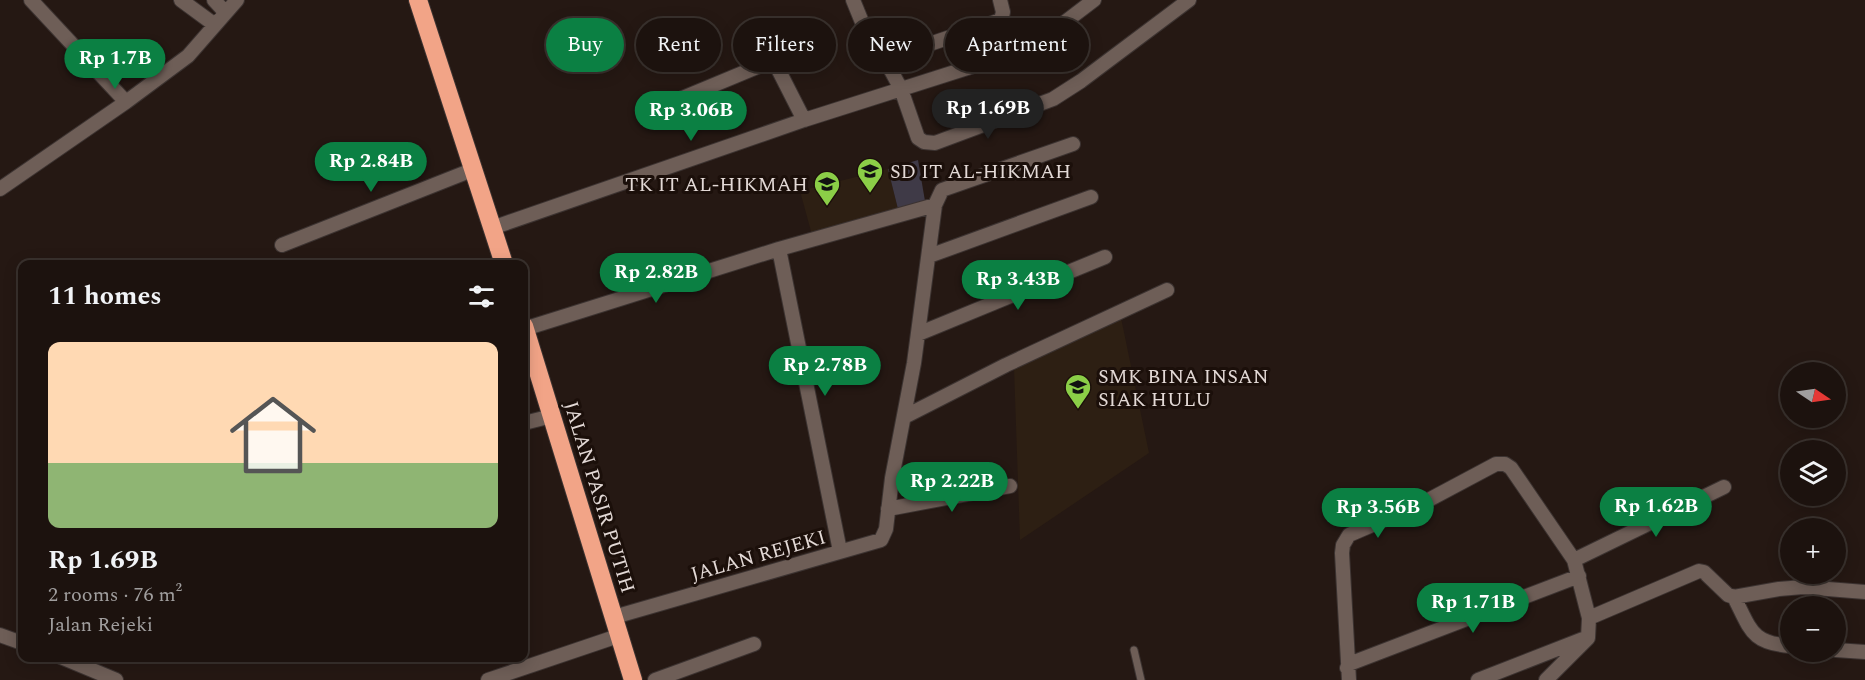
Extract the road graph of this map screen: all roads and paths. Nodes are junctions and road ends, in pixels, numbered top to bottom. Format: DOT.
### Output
graph roads {
  1 [pos="32,0"];
  2 [pos="182,0"];
  3 [pos="214,0"];
  4 [pos="237,0"];
  5 [pos="418,0"];
  6 [pos="853,0"];
  7 [pos="1000,0"];
  8 [pos="1094,0"];
  9 [pos="1189,0"];
  10 [pos="225,12"];
  11 [pos="860,18"];
  12 [pos="215,25"];
  13 [pos="933,43"];
  14 [pos="892,72"];
  15 [pos="901,89"];
  16 [pos="126,102"];
  17 [pos="649,112"];
  18 [pos="804,120"];
  19 [pos="1073,144"];
  20 [pos="472,170"];
  21 [pos="0,189"];
  22 [pos="1091,197"];
  23 [pos="935,205"];
  24 [pos="492,228"];
  25 [pos="282,245"];
  26 [pos="779,249"];
  27 [pos="929,256"];
  28 [pos="1105,257"];
  29 [pos="503,260"];
  30 [pos="1167,290"];
  31 [pos="528,327"];
  32 [pos="918,334"];
  33 [pos="528,341"];
  34 [pos="552,416"];
  35 [pos="904,417"];
  36 [pos="528,422"];
  37 [pos="1010,486"];
  38 [pos="1724,487"];
  39 [pos="888,509"];
  40 [pos="840,551"];
  41 [pos="1574,560"];
  42 [pos="1579,576"];
  43 [pos="1865,592"];
  44 [pos="1734,597"];
  45 [pos="614,617"];
  46 [pos="1589,618"];
  47 [pos="0,635"];
  48 [pos="621,635"];
  49 [pos="1588,638"];
  50 [pos="18,642"];
  51 [pos="754,644"];
  52 [pos="1780,645"];
  53 [pos="1134,650"];
  54 [pos="1846,651"];
  55 [pos="1865,652"];
  56 [pos="73,662"];
  57 [pos="1348,674"];
  58 [pos="116,680"];
  59 [pos="488,680"];
  60 [pos="633,680"];
  61 [pos="655,680"];
  62 [pos="1141,680"];
  63 [pos="1478,680"];
  64 [pos="1546,680"];
  1 -- 16 [label="street"];
  2 -- 12 [label="street"];
  3 -- 10 [label="street"];
  4 -- 10 [label="street"];
  5 -- 20 [label="highway"];
  6 -- 11 [label="street"];
  7 -- 13 [label="street"];
  8 -- 15 [label="street"];
  9 -- 15 [label="street"];
  10 -- 12 [label="street"];
  12 -- 16 [label="street"];
  14 -- 15 [label="street"];
  15 -- 18 [label="street"];
  16 -- 21 [label="street"];
  17 -- 18 [label="street"];
  18 -- 24 [label="street"];
  19 -- 23 [label="street"];
  20 -- 24 [label="highway"];
  20 -- 25 [label="street"];
  22 -- 27 [label="street"];
  23 -- 26 [label="street"];
  23 -- 27 [label="street, JALAN REJEKI"];
  24 -- 29 [label="highway"];
  26 -- 31 [label="street"];
  26 -- 40 [label="street"];
  27 -- 32 [label="street, JALAN REJEKI"];
  28 -- 32 [label="street"];
  30 -- 35 [label="street"];
  32 -- 35 [label="street, JALAN REJEKI"];
  33 -- 34 [label="highway, JALAN PASIR PUTIH"];
  34 -- 36 [label="street"];
  34 -- 45 [label="highway, JALAN PASIR PUTIH"];
  35 -- 39 [label="street, JALAN REJEKI"];
  37 -- 39 [label="street"];
  38 -- 41 [label="street"];
  39 -- 40 [label="street, JALAN REJEKI"];
  40 -- 45 [label="street, JALAN REJEKI"];
  41 -- 42 [label="street"];
  41 -- 57 [label="street"];
  42 -- 46 [label="street"];
  42 -- 57 [label="street"];
  43 -- 44 [label="street"];
  44 -- 46 [label="street"];
  44 -- 52 [label="street"];
  45 -- 48 [label="highway, JALAN PASIR PUTIH"];
  46 -- 49 [label="street"];
  47 -- 50 [label="street"];
  48 -- 59 [label="street"];
  48 -- 60 [label="highway, JALAN PASIR PUTIH"];
  49 -- 63 [label="street"];
  49 -- 64 [label="street"];
  51 -- 61 [label="street"];
  53 -- 62 [label="lane"];
  54 -- 55 [label="street"];
  56 -- 58 [label="street"];
}
